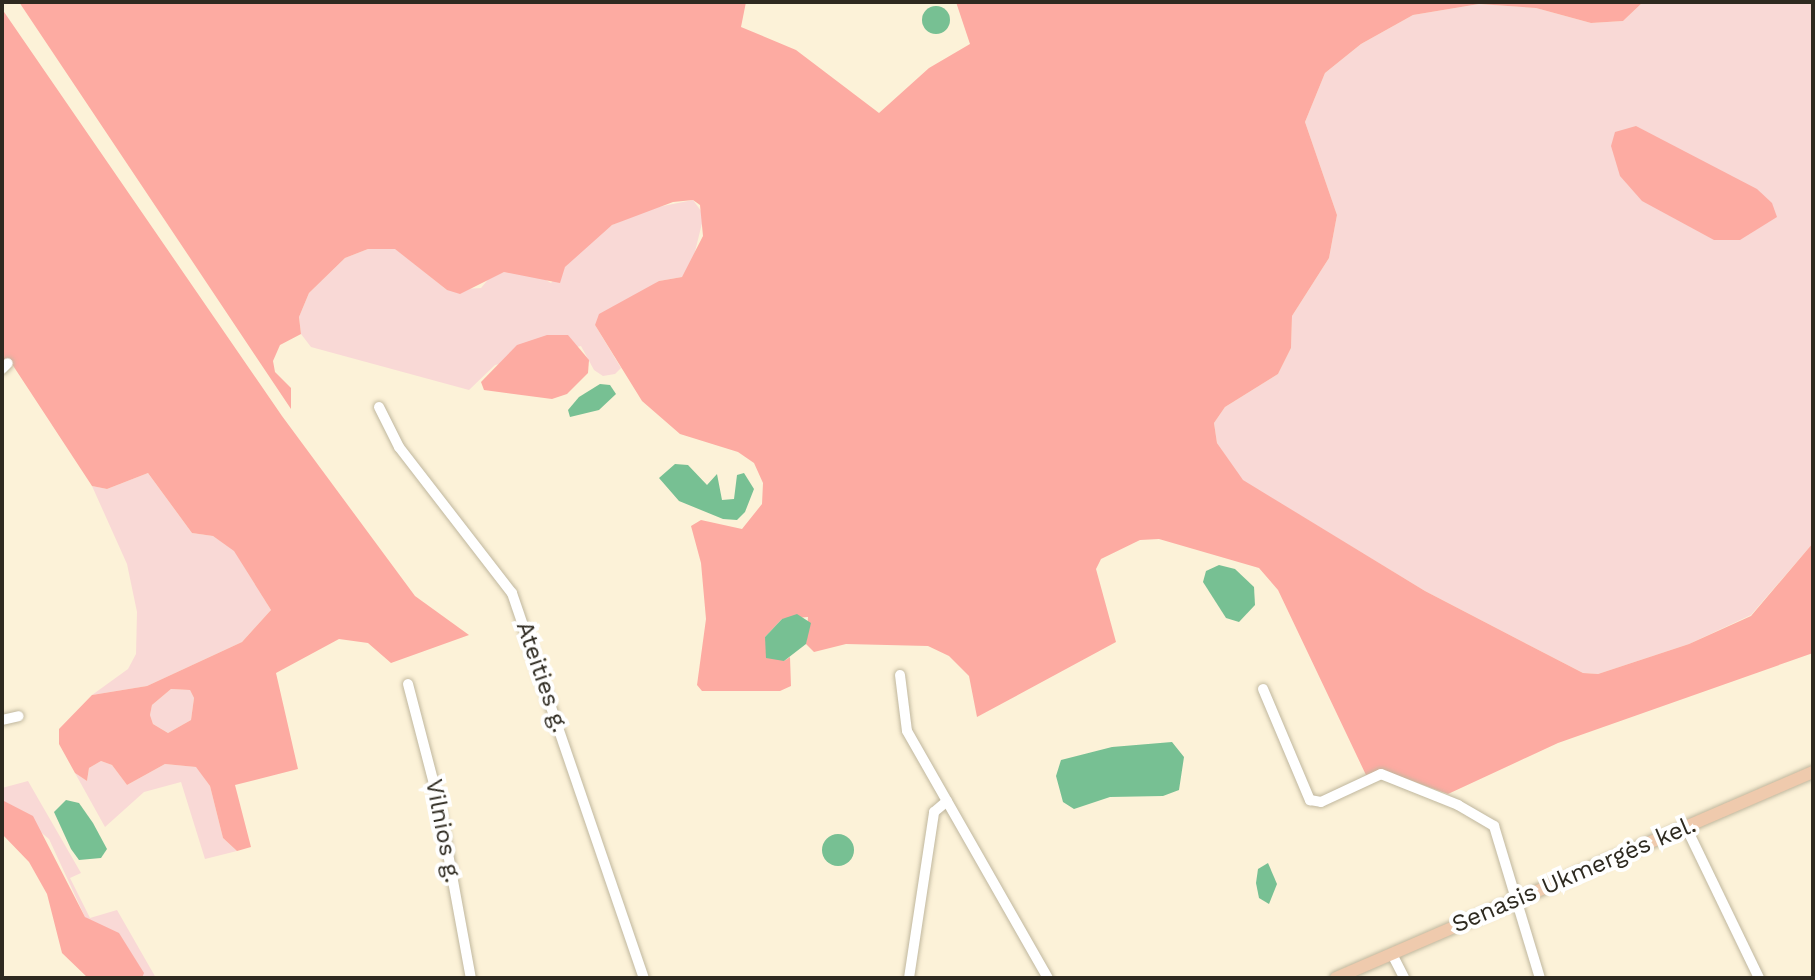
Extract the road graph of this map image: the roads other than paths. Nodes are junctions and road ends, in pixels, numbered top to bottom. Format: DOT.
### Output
graph roads {
  1 [pos="379,407"];
  2 [pos="900,675"];
  3 [pos="408,684"];
  4 [pos="1263,689"];
  5 [pos="19,716"];
  6 [pos="2,720"];
  7 [pos="1813,772"];
  8 [pos="947,801"];
  9 [pos="1686,827"];
  10 [pos="1516,901"];
  11 [pos="1392,954"];
  12 [pos="471,978"];
  13 [pos="644,978"];
  14 [pos="909,978"];
  15 [pos="1048,978"];
  16 [pos="1336,978"];
  17 [pos="1404,978"];
  18 [pos="1540,978"];
  19 [pos="1759,978"];
  1 -- 13 [label="street, Ateities g."];
  2 -- 8 [label="street"];
  3 -- 12 [label="street, Vilnios g."];
  4 -- 10 [label="street"];
  5 -- 6 [label="street"];
  7 -- 9 [label="main road, Senasis Ukmergės kel."];
  8 -- 14 [label="street"];
  8 -- 15 [label="street"];
  9 -- 10 [label="main road, Senasis Ukmergės kel."];
  9 -- 19 [label="street"];
  10 -- 11 [label="main road, Senasis Ukmergės kel."];
  10 -- 18 [label="street"];
  11 -- 16 [label="main road, Senasis Ukmergės kel."];
  11 -- 17 [label="street"];
}
